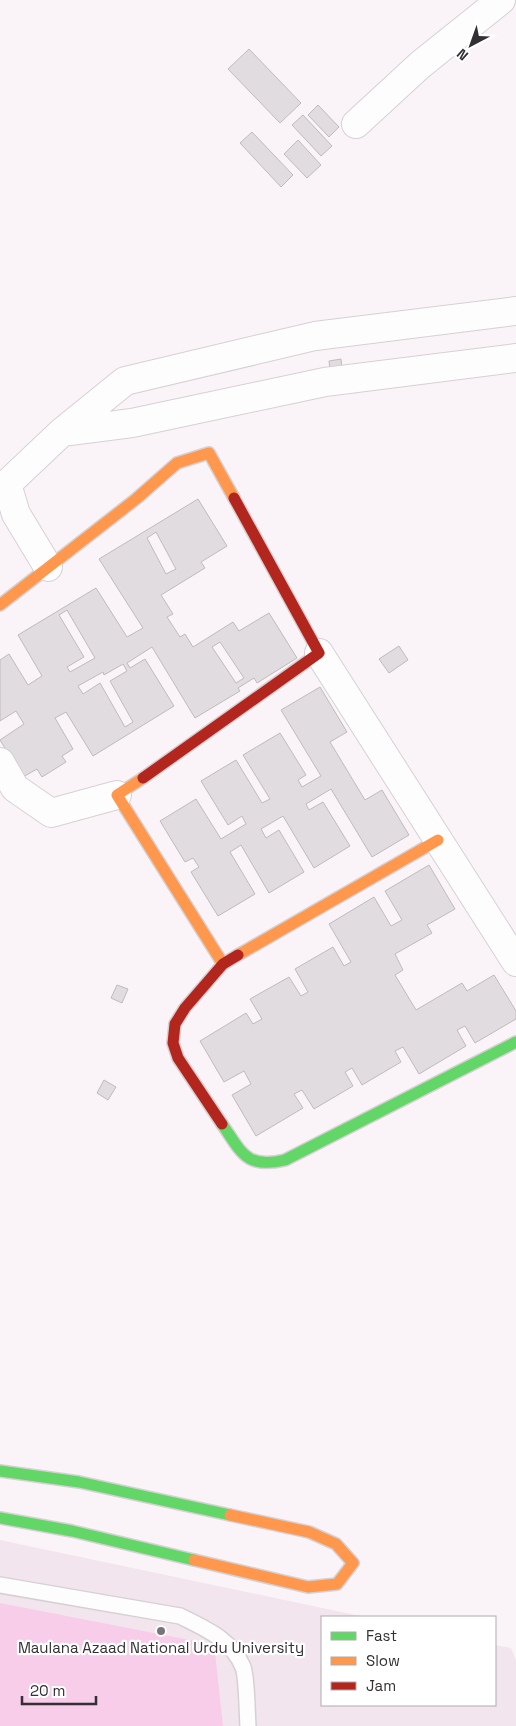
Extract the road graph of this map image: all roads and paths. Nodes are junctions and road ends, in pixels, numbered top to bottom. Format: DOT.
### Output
graph roads {
  1 [pos="501,0"];
  2 [pos="356,124"];
  3 [pos="516,311"];
  4 [pos="516,358"];
  5 [pos="62,432"];
  6 [pos="52,564"];
  7 [pos="0,605"];
  8 [pos="319,653"];
  9 [pos="0,762"];
  10 [pos="117,795"];
  11 [pos="438,840"];
  12 [pos="516,962"];
  13 [pos="223,964"];
  14 [pos="516,1042"];
  15 [pos="0,1471"];
  16 [pos="0,1518"];
  17 [pos="0,1585"];
  18 [pos="248,1726"];
  1 -- 2 [label="street"];
  3 -- 5 [label="street"];
  4 -- 5 [label="street"];
  5 -- 6 [label="street"];
  6 -- 7 [label="street"];
  6 -- 8 [label="street"];
  8 -- 10 [label="street"];
  8 -- 11 [label="street"];
  9 -- 10 [label="street"];
  10 -- 13 [label="street"];
  11 -- 12 [label="street"];
  11 -- 13 [label="street"];
  13 -- 14 [label="street"];
  15 -- 16 [label="street"];
  17 -- 18 [label="lane"];
}
